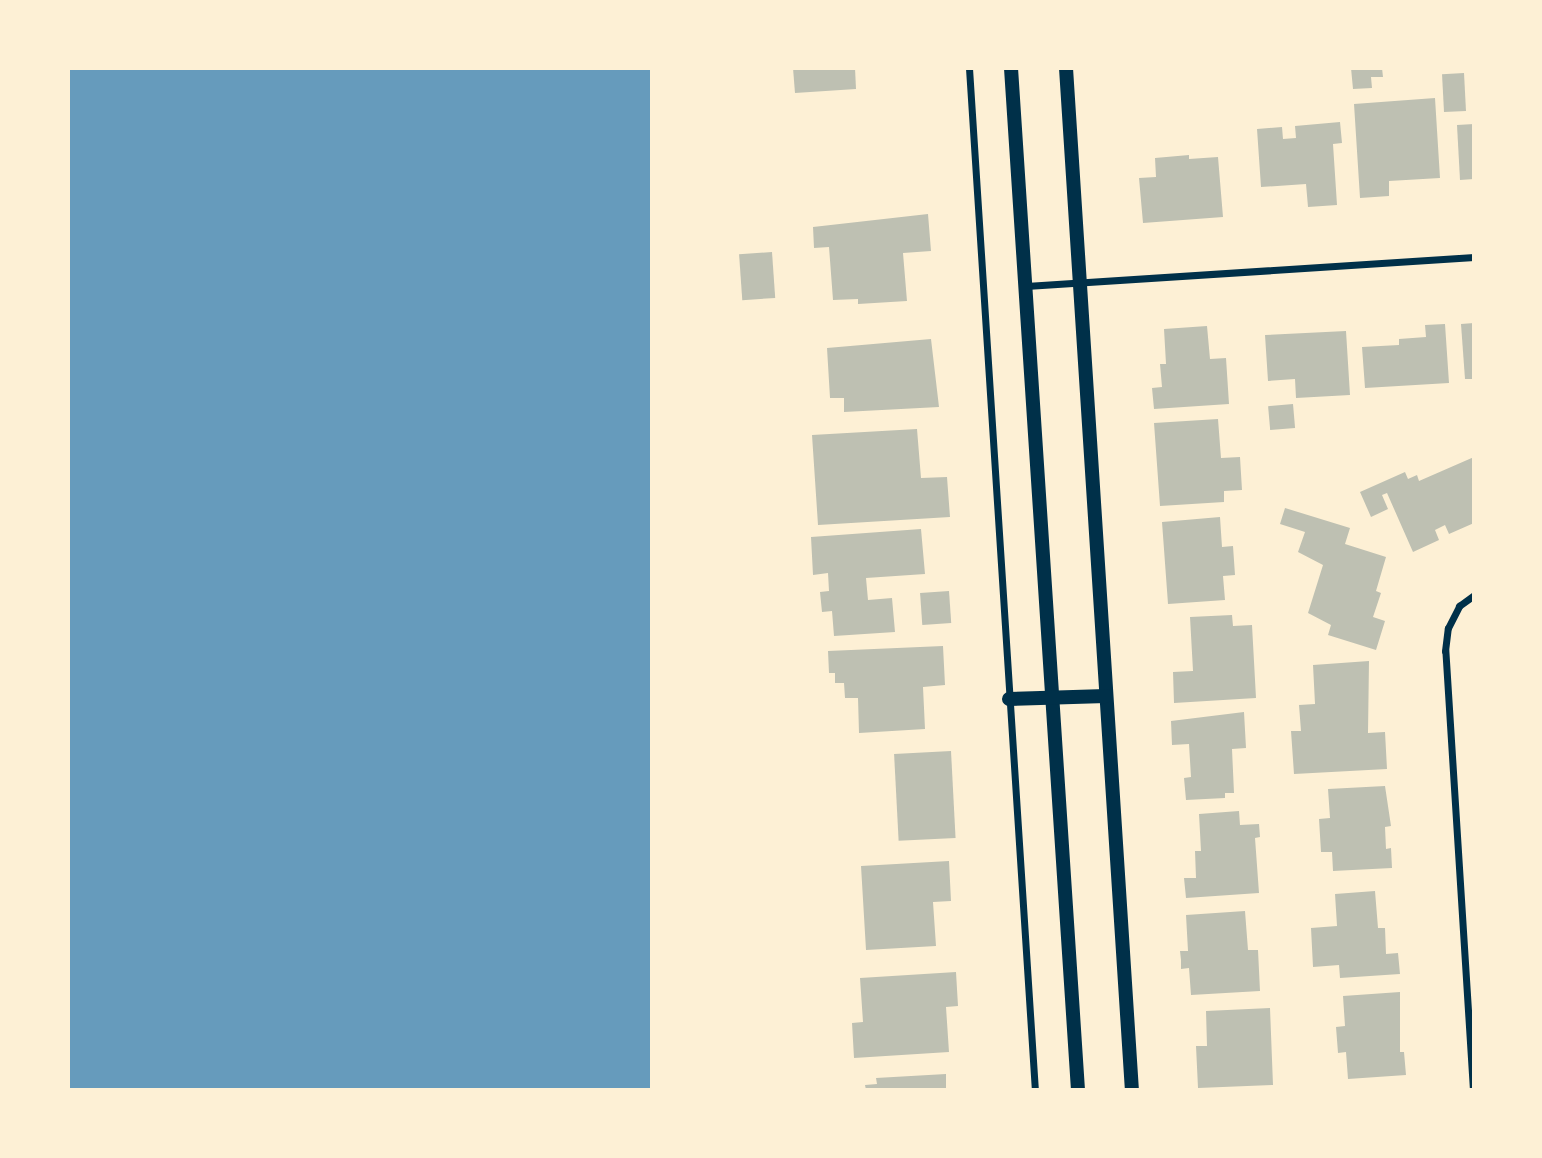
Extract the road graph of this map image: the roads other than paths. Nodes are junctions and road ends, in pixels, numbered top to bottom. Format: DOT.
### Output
graph roads {
  1 [pos="969,68"];
  2 [pos="1011,68"];
  3 [pos="1066,68"];
  4 [pos="1474,257"];
  5 [pos="1080,283"];
  6 [pos="1026,286"];
  7 [pos="1474,595"];
  8 [pos="1105,696"];
  9 [pos="1051,698"];
  10 [pos="1009,699"];
  11 [pos="1035,1090"];
  12 [pos="1078,1090"];
  13 [pos="1132,1090"];
  14 [pos="1474,1090"];
  1 -- 10 [label="street"];
  2 -- 6 [label="main road"];
  3 -- 5 [label="main road"];
  4 -- 5 [label="street"];
  5 -- 6 [label="street"];
  5 -- 8 [label="main road"];
  6 -- 9 [label="main road"];
  7 -- 14 [label="street"];
  8 -- 9 [label="main road"];
  8 -- 13 [label="main road"];
  9 -- 10 [label="main road"];
  9 -- 12 [label="main road"];
  10 -- 11 [label="street"];
}
